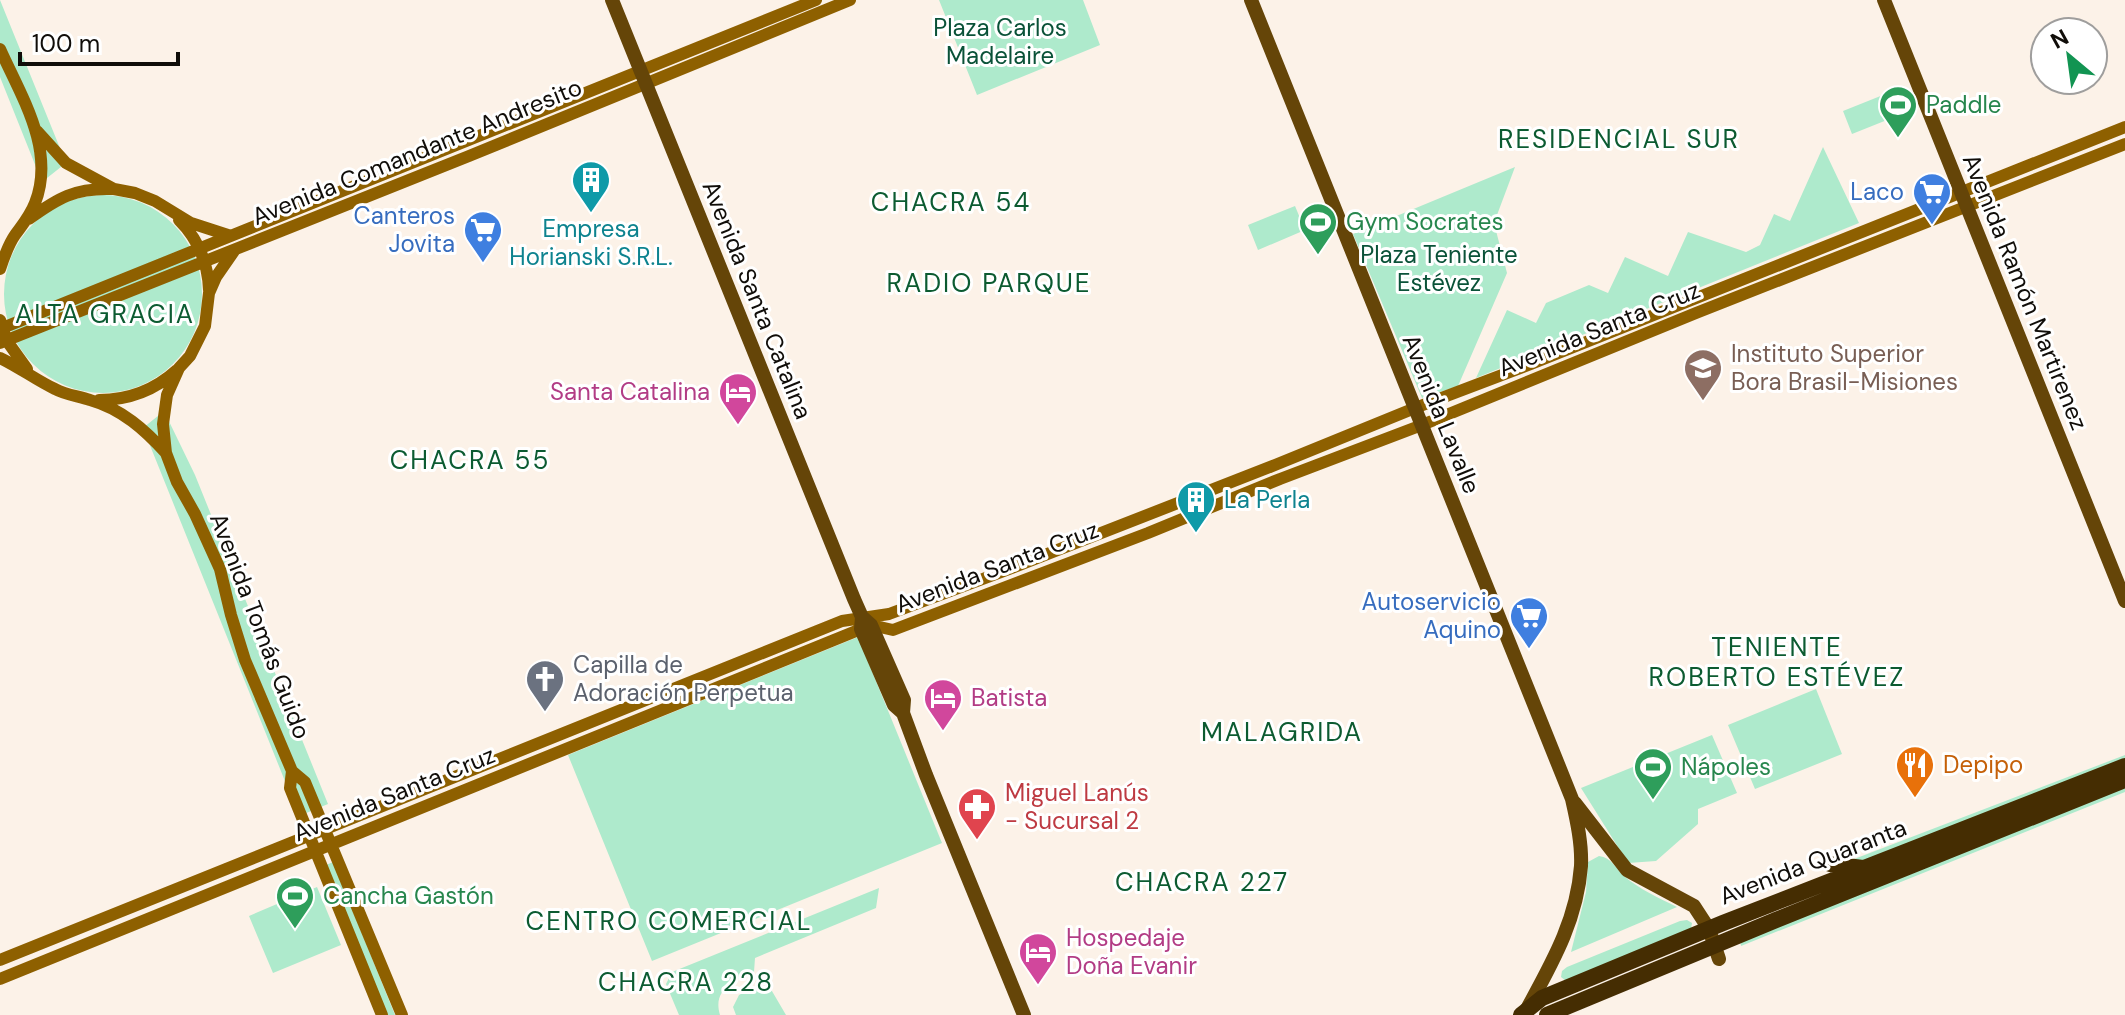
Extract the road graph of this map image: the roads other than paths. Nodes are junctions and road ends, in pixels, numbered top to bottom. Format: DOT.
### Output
graph roads {
  1 [pos="612,0"];
  2 [pos="816,0"];
  3 [pos="850,0"];
  4 [pos="1251,0"];
  5 [pos="1884,0"];
  6 [pos="0,49"];
  7 [pos="643,77"];
  8 [pos="2125,127"];
  9 [pos="36,130"];
  10 [pos="2125,144"];
  11 [pos="114,189"];
  12 [pos="1961,191"];
  13 [pos="1967,206"];
  14 [pos="172,213"];
  15 [pos="27,220"];
  16 [pos="233,242"];
  17 [pos="202,255"];
  18 [pos="0,269"];
  19 [pos="209,293"];
  20 [pos="2,332"];
  21 [pos="0,358"];
  22 [pos="179,368"];
  23 [pos="39,379"];
  24 [pos="92,400"];
  25 [pos="1415,408"];
  26 [pos="1422,425"];
  27 [pos="166,453"];
  28 [pos="2125,601"];
  29 [pos="865,624"];
  30 [pos="2125,766"];
  31 [pos="292,771"];
  32 [pos="2125,780"];
  33 [pos="1572,799"];
  34 [pos="325,829"];
  35 [pos="309,836"];
  36 [pos="332,845"];
  37 [pos="315,851"];
  38 [pos="1830,864"];
  39 [pos="1864,868"];
  40 [pos="1709,929"];
  41 [pos="1717,952"];
  42 [pos="0,960"];
  43 [pos="0,979"];
  44 [pos="382,1015"];
  45 [pos="402,1015"];
  46 [pos="1024,1015"];
  47 [pos="1525,1015"];
  48 [pos="1547,1015"];
  1 -- 7 [label="main road, Avenida Santa Catalina"];
  2 -- 7 [label="main road, Avenida Comandante Andresito"];
  3 -- 7 [label="main road, Avenida Comandante Andresito"];
  4 -- 25 [label="main road, Avenida Lavalle"];
  5 -- 12 [label="main road, Avenida Ramón Martirenez"];
  6 -- 9 [label="main road"];
  7 -- 16 [label="main road, Avenida Comandante Andresito"];
  7 -- 29 [label="main road, Avenida Santa Catalina"];
  8 -- 12 [label="main road, Avenida Santa Cruz"];
  9 -- 11 [label="main road"];
  9 -- 15 [label="main road"];
  10 -- 13 [label="main road, Avenida Santa Cruz"];
  11 -- 14 [label="main road"];
  11 -- 15 [label="main road"];
  12 -- 13 [label="main road, Avenida Ramón Martirenez"];
  12 -- 25 [label="main road, Avenida Santa Cruz"];
  13 -- 26 [label="main road, Avenida Santa Cruz"];
  13 -- 28 [label="main road, Avenida Ramón Martirenez"];
  14 -- 16 [label="main road"];
  14 -- 17 [label="main road"];
  15 -- 18 [label="main road"];
  16 -- 17 [label="main road, Avenida Comandante Andresito"];
  16 -- 19 [label="main road, Avenida Tomás Guido"];
  17 -- 19 [label="main road"];
  17 -- 20 [label="main road, Avenida Comandante Andresito"];
  19 -- 22 [label="main road, Avenida Tomás Guido"];
  20 -- 23 [label="main road, Avenida Tomás Guido"];
  21 -- 23 [label="main road, Avenida Tomás Guido"];
  22 -- 24 [label="main road, Avenida Tomás Guido"];
  22 -- 27 [label="main road, Avenida Tomás Guido"];
  23 -- 24 [label="main road, Avenida Tomás Guido"];
  24 -- 27 [label="main road, Avenida Tomás Guido"];
  25 -- 26 [label="main road, Avenida Lavalle"];
  25 -- 29 [label="main road, Avenida Santa Cruz"];
  26 -- 29 [label="main road, Avenida Santa Cruz"];
  26 -- 33 [label="main road, Avenida Lavalle"];
  27 -- 31 [label="main road, Avenida Tomás Guido"];
  29 -- 34 [label="main road, Avenida Santa Cruz"];
  29 -- 36 [label="main road, Avenida Santa Cruz"];
  29 -- 46 [label="main road, Avenida Santa Catalina"];
  30 -- 39 [label="highway, Avenida Quaranta"];
  31 -- 34 [label="main road, Avenida Tomás Guido"];
  31 -- 35 [label="main road, Avenida Tomás Guido"];
  32 -- 41 [label="highway, Avenida Quaranta"];
  33 -- 40 [label="main road, Avenida Lavalle"];
  33 -- 47 [label="main road, Avenida Lavalle"];
  34 -- 35 [label="main road, Avenida Santa Cruz"];
  34 -- 36 [label="main road, Avenida Tomás Guido"];
  35 -- 37 [label="main road, Avenida Tomás Guido"];
  35 -- 42 [label="main road, Avenida Santa Cruz"];
  36 -- 37 [label="main road, Avenida Santa Cruz"];
  36 -- 45 [label="main road, Avenida Tomás Guido"];
  37 -- 43 [label="main road, Avenida Santa Cruz"];
  37 -- 44 [label="main road, Avenida Tomás Guido"];
  38 -- 39 [label="highway"];
  39 -- 40 [label="highway, Avenida Quaranta"];
  40 -- 41 [label="main road"];
  40 -- 47 [label="highway, Avenida Quaranta"];
  41 -- 48 [label="highway, Avenida Quaranta"];
}
